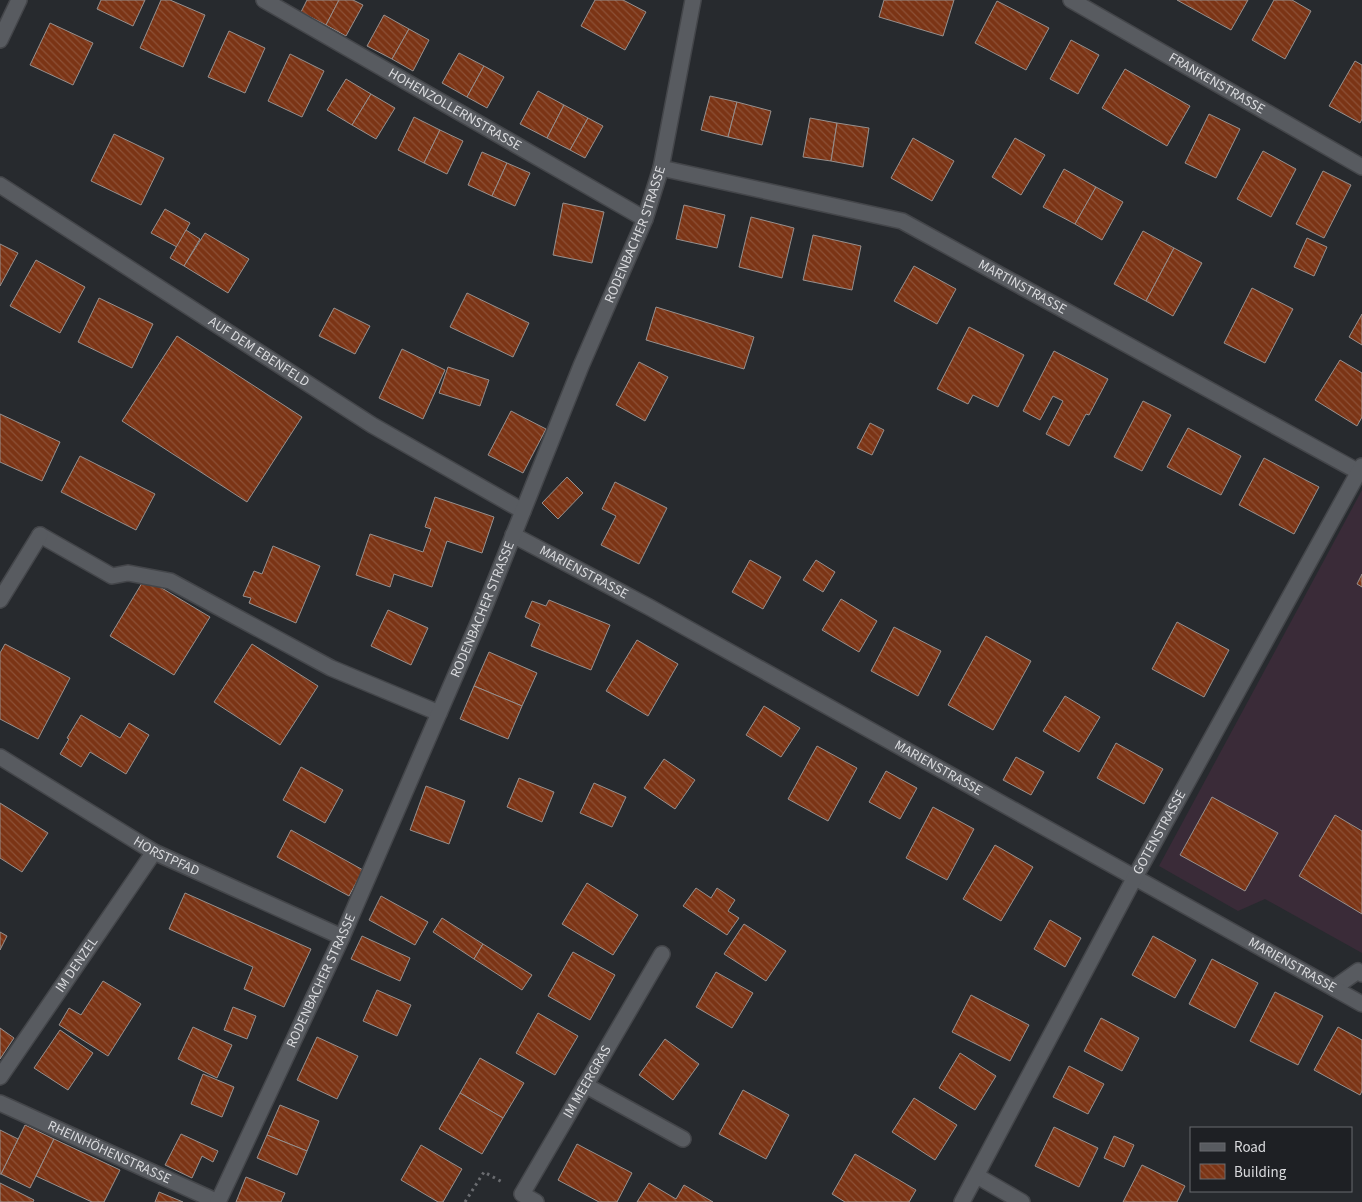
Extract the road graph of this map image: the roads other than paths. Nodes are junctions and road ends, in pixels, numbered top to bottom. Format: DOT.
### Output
graph roads {
  1 [pos="19,0"];
  2 [pos="264,0"];
  3 [pos="693,0"];
  4 [pos="1071,0"];
  5 [pos="0,40"];
  6 [pos="1362,167"];
  7 [pos="662,168"];
  8 [pos="0,185"];
  9 [pos="645,219"];
  10 [pos="1360,469"];
  11 [pos="523,511"];
  12 [pos="513,535"];
  13 [pos="0,600"];
  14 [pos="439,713"];
  15 [pos="0,757"];
  16 [pos="154,852"];
  17 [pos="1135,877"];
  18 [pos="342,937"];
  19 [pos="662,954"];
  20 [pos="1362,974"];
  21 [pos="1334,988"];
  22 [pos="1362,1004"];
  23 [pos="0,1077"];
  24 [pos="585,1086"];
  25 [pos="0,1102"];
  26 [pos="683,1139"];
  27 [pos="977,1176"];
  28 [pos="218,1202"];
  29 [pos="536,1202"];
  30 [pos="962,1202"];
  31 [pos="1022,1202"];
  1 -- 5 [label="street"];
  2 -- 9 [label="street, HOHENZOLLERNSTRASSE"];
  3 -- 7 [label="street, RODENBACHER STRASSE"];
  4 -- 6 [label="street, FRANKENSTRASSE"];
  7 -- 9 [label="street, RODENBACHER STRASSE"];
  7 -- 10 [label="street, MARTINSTRASSE"];
  8 -- 11 [label="street, AUF DEM EBENFELD"];
  9 -- 11 [label="street, RODENBACHER STRASSE"];
  10 -- 17 [label="street, GOTENSTRASSE"];
  11 -- 12 [label="street, RODENBACHER STRASSE"];
  12 -- 14 [label="street, RODENBACHER STRASSE"];
  12 -- 17 [label="street, MARIENSTRASSE"];
  13 -- 14 [label="street"];
  14 -- 18 [label="street, RODENBACHER STRASSE"];
  15 -- 16 [label="street, HORSTPFAD"];
  16 -- 18 [label="street, HORSTPFAD"];
  16 -- 23 [label="street, IM DENZEL"];
  17 -- 21 [label="street, MARIENSTRASSE"];
  17 -- 27 [label="street, GOTENSTRASSE"];
  18 -- 28 [label="street, RODENBACHER STRASSE"];
  19 -- 24 [label="street, IM MEERGRAS"];
  20 -- 21 [label="street"];
  21 -- 22 [label="street, MARIENSTRASSE"];
  24 -- 26 [label="street"];
  24 -- 29 [label="street, IM MEERGRAS"];
  25 -- 28 [label="street, RHEINHÖHENSTRASSE"];
  27 -- 30 [label="street, GOTENSTRASSE"];
  27 -- 31 [label="street"];
}
